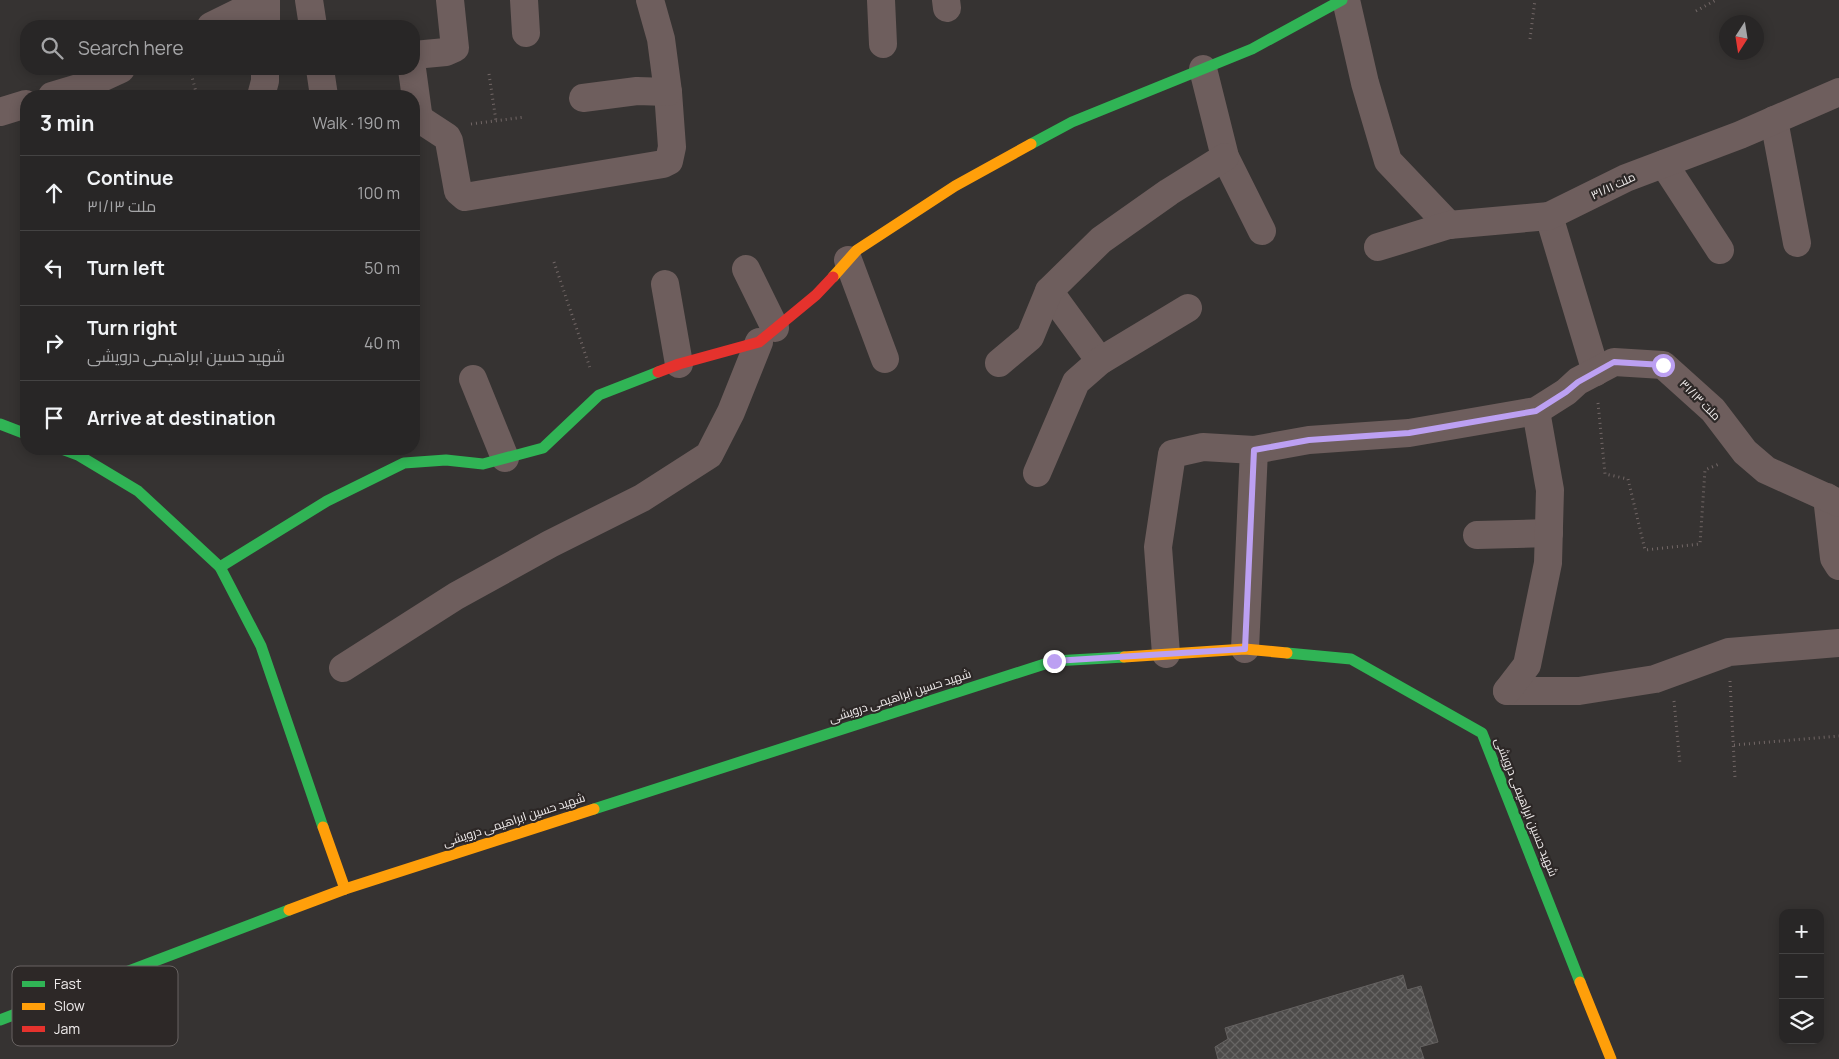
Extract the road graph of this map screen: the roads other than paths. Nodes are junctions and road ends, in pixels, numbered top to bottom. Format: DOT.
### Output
graph roads {
  1 [pos="265,0"];
  2 [pos="309,0"];
  3 [pos="450,0"];
  4 [pos="524,0"];
  5 [pos="650,0"];
  6 [pos="882,0"];
  7 [pos="1344,0"];
  8 [pos="223,20"];
  9 [pos="266,20"];
  10 [pos="312,20"];
  11 [pos="526,33"];
  12 [pos="883,44"];
  13 [pos="420,54"];
  14 [pos="1202,69"];
  15 [pos="109,75"];
  16 [pos="265,75"];
  17 [pos="321,75"];
  18 [pos="413,75"];
  19 [pos="74,90"];
  20 [pos="263,90"];
  21 [pos="323,90"];
  22 [pos="415,90"];
  23 [pos="668,92"];
  24 [pos="1839,92"];
  25 [pos="583,98"];
  26 [pos="20,106"];
  27 [pos="0,112"];
  28 [pos="420,118"];
  29 [pos="1774,120"];
  30 [pos="1225,157"];
  31 [pos="1664,164"];
  32 [pos="1550,216"];
  33 [pos="1449,225"];
  34 [pos="1262,232"];
  35 [pos="1797,242"];
  36 [pos="1378,247"];
  37 [pos="1720,250"];
  38 [pos="848,260"];
  39 [pos="746,269"];
  40 [pos="665,284"];
  41 [pos="1049,291"];
  42 [pos="1188,308"];
  43 [pos="767,335"];
  44 [pos="885,359"];
  45 [pos="1100,361"];
  46 [pos="999,363"];
  47 [pos="679,364"];
  48 [pos="1596,372"];
  49 [pos="473,379"];
  50 [pos="1536,411"];
  51 [pos="0,424"];
  52 [pos="20,432"];
  53 [pos="1254,450"];
  54 [pos="78,455"];
  55 [pos="400,456"];
  56 [pos="505,458"];
  57 [pos="1037,473"];
  58 [pos="1833,500"];
  59 [pos="1549,533"];
  60 [pos="1477,535"];
  61 [pos="1839,566"];
  62 [pos="220,567"];
  63 [pos="1839,643"];
  64 [pos="1245,649"];
  65 [pos="1166,654"];
  66 [pos="342,668"];
  67 [pos="345,889"];
  68 [pos="142,966"];
  69 [pos="12,1015"];
  70 [pos="0,1020"];
  71 [pos="1612,1059"];
  1 -- 8 [label="street"];
  1 -- 9 [label="street"];
  2 -- 10 [label="street"];
  3 -- 13 [label="street"];
  4 -- 11 [label="street"];
  5 -- 23 [label="street"];
  6 -- 12 [label="street"];
  7 -- 14 [label="street"];
  7 -- 33 [label="street"];
  14 -- 30 [label="street"];
  14 -- 38 [label="street"];
  15 -- 19 [label="street"];
  16 -- 20 [label="street"];
  17 -- 21 [label="street"];
  18 -- 22 [label="street"];
  23 -- 25 [label="street"];
  23 -- 28 [label="street"];
  24 -- 29 [label="street, ملت ۳۱/۱۱"];
  26 -- 27 [label="street"];
  29 -- 31 [label="street, ملت ۳۱/۱۱"];
  29 -- 35 [label="street"];
  30 -- 34 [label="street"];
  30 -- 41 [label="street"];
  31 -- 32 [label="street, ملت ۳۱/۱۱"];
  31 -- 37 [label="street"];
  32 -- 33 [label="street, ملت ۳۱/۱۱"];
  32 -- 48 [label="street"];
  33 -- 36 [label="street, ملت ۳۱/۱۱"];
  38 -- 43 [label="street"];
  38 -- 44 [label="street"];
  39 -- 43 [label="street"];
  40 -- 47 [label="street"];
  41 -- 45 [label="street"];
  41 -- 46 [label="street"];
  42 -- 45 [label="street"];
  43 -- 47 [label="street"];
  43 -- 66 [label="street"];
  45 -- 57 [label="street"];
  47 -- 56 [label="street"];
  48 -- 50 [label="street, ملت ۳۱/۱۳"];
  48 -- 58 [label="street, ملت ۳۱/۱۳"];
  49 -- 56 [label="street"];
  50 -- 53 [label="street, ملت ۳۱/۱۳"];
  50 -- 59 [label="street"];
  51 -- 52 [label="street"];
  53 -- 64 [label="street"];
  53 -- 65 [label="street, ملت ۳۱/۱۳"];
  54 -- 62 [label="street"];
  55 -- 56 [label="street"];
  55 -- 62 [label="street"];
  58 -- 61 [label="street"];
  59 -- 60 [label="street"];
  59 -- 63 [label="street"];
  62 -- 67 [label="street"];
  64 -- 65 [label="street, شهید حسین ابراهیمی درویشی"];
  64 -- 71 [label="street, شهید حسین ابراهیمی درویشی"];
  65 -- 67 [label="street, شهید حسین ابراهیمی درویشی"];
  67 -- 68 [label="street, شهید حسین ابراهیمی درویشی"];
  69 -- 70 [label="street, شهید حسین ابراهیمی درویشی"];
}
